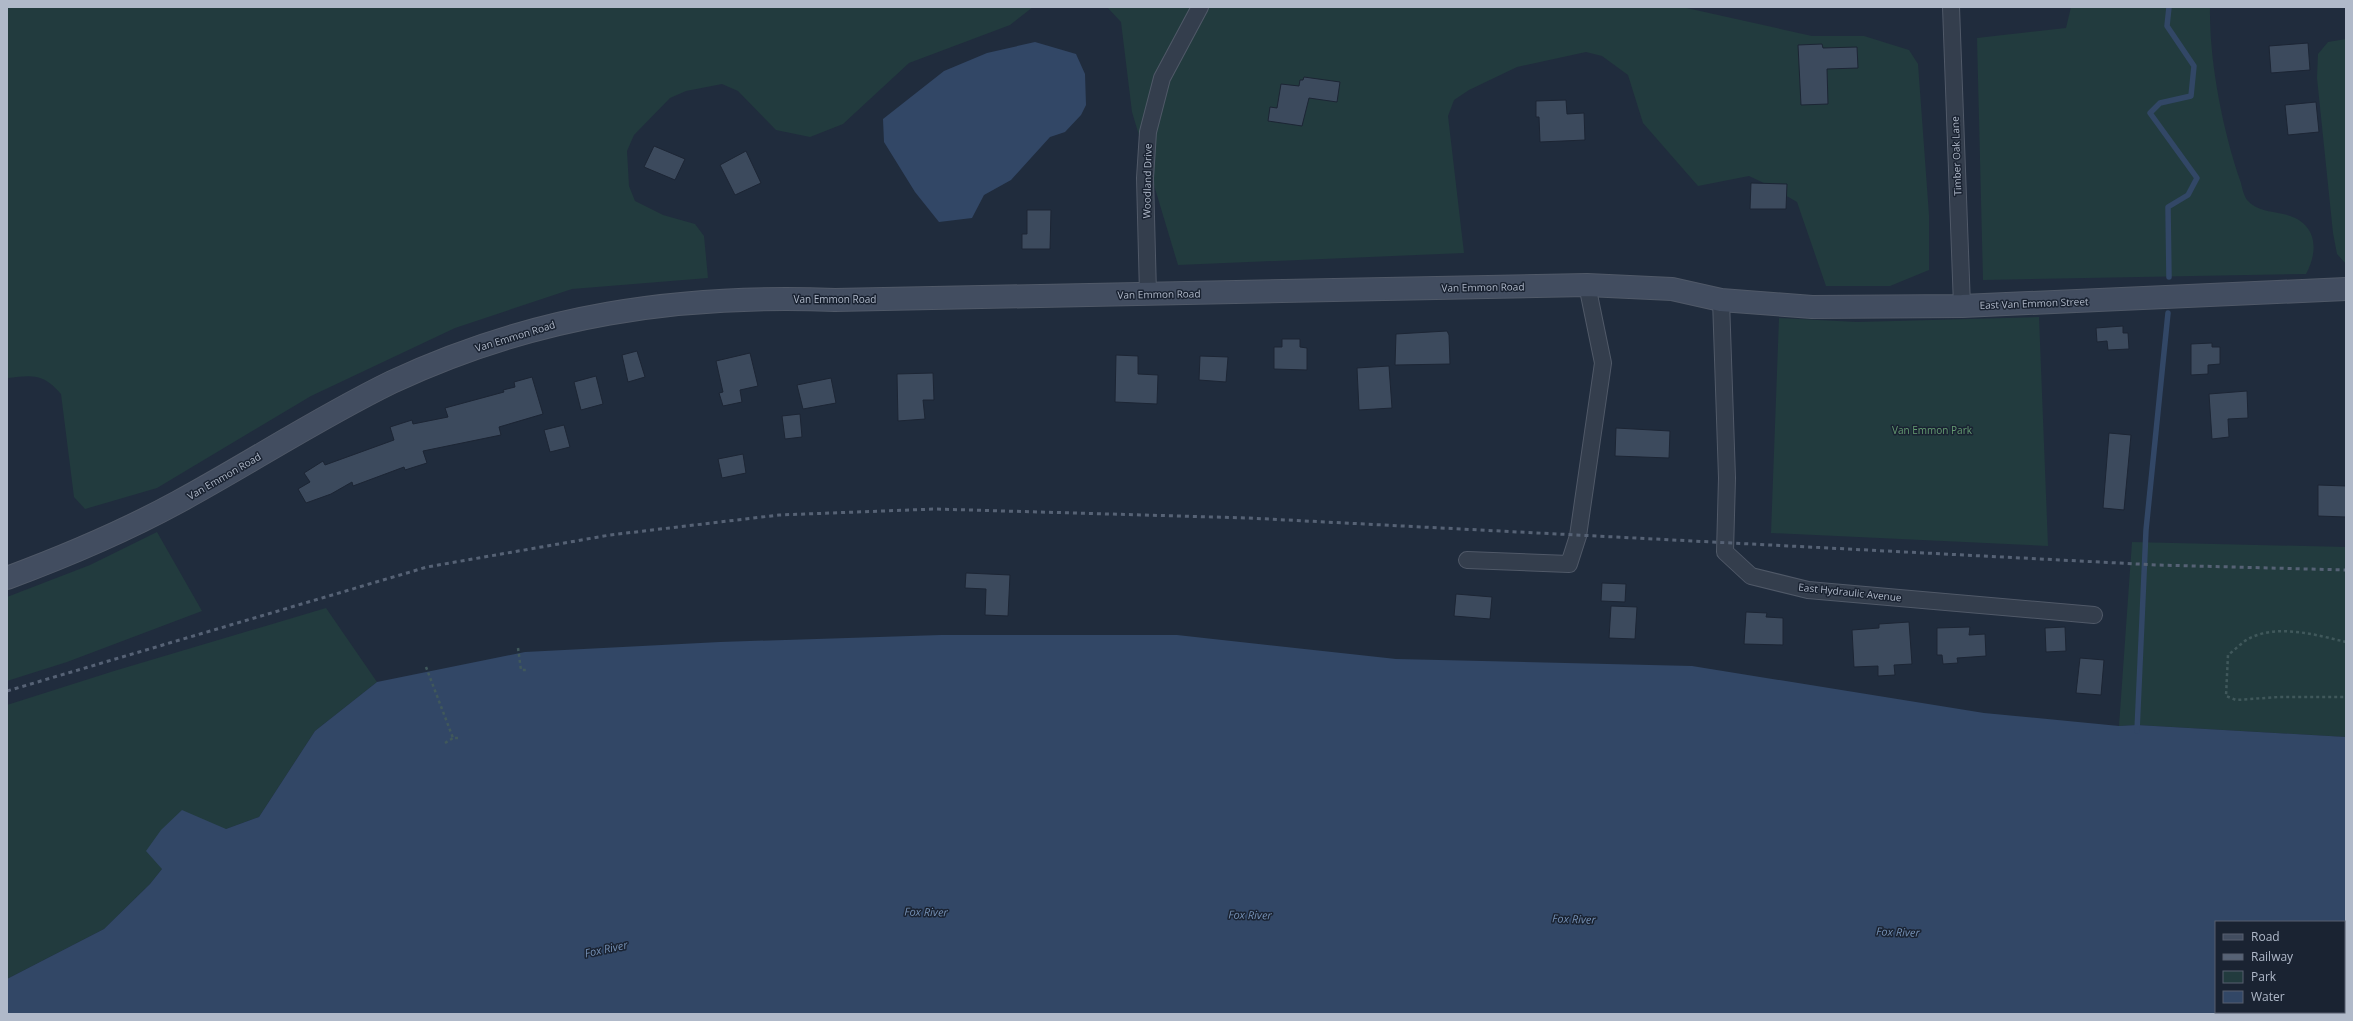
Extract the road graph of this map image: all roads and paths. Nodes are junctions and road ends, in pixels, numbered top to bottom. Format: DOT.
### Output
graph roads {
  1 [pos="1200,7"];
  2 [pos="1951,7"];
  3 [pos="1587,285"];
  4 [pos="2346,289"];
  5 [pos="1148,294"];
  6 [pos="1721,300"];
  7 [pos="1962,306"];
  8 [pos="1467,560"];
  9 [pos="7,578"];
  10 [pos="2094,615"];
  11 [pos="2346,642"];
  12 [pos="518,648"];
  13 [pos="426,666"];
  14 [pos="527,670"];
  15 [pos="2346,697"];
  16 [pos="453,738"];
  17 [pos="460,738"];
  18 [pos="445,743"];
  1 -- 5 [label="street, Woodland Drive"];
  2 -- 7 [label="street, Timber Oak Lane"];
  3 -- 5 [label="street, Van Emmon Road"];
  3 -- 6 [label="street, Van Emmon Road"];
  3 -- 8 [label="street"];
  4 -- 7 [label="street, East Van Emmon Street"];
  5 -- 9 [label="street, Van Emmon Road"];
  6 -- 7 [label="street, East Van Emmon Street"];
  6 -- 10 [label="street, East Hydraulic Avenue"];
  11 -- 15 [label="path"];
  12 -- 14 [label="path"];
  13 -- 16 [label="path"];
  16 -- 17 [label="path"];
  16 -- 18 [label="path"];
}
